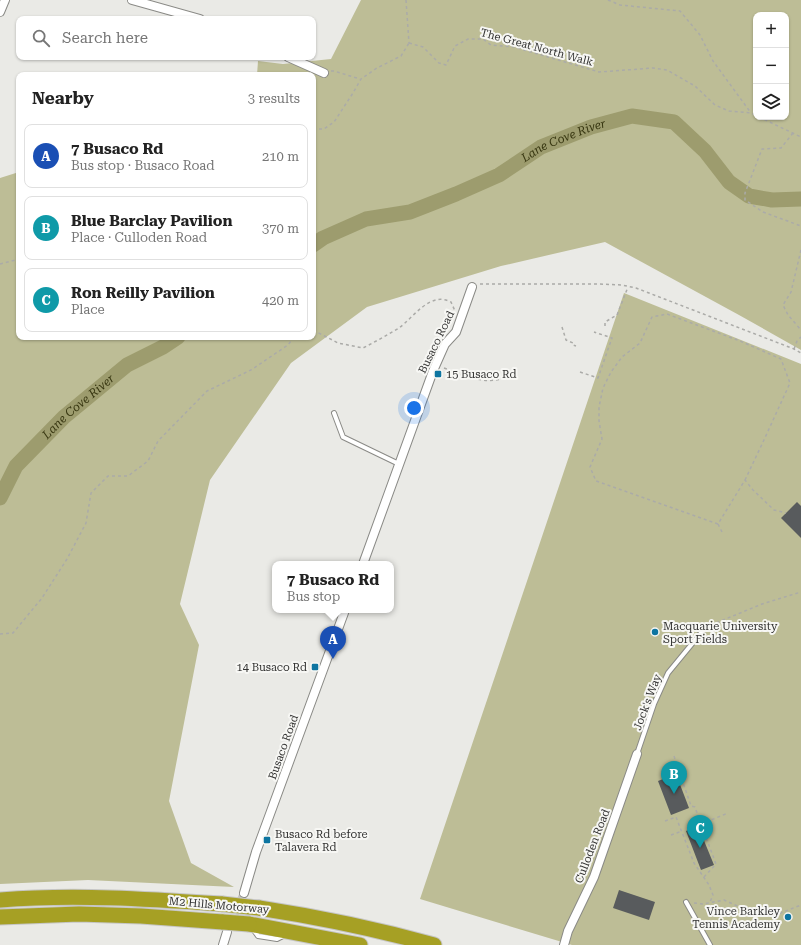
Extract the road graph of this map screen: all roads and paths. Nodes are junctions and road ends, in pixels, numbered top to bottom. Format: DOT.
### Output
graph roads {
  1 [pos="5,0"];
  2 [pos="132,0"];
  3 [pos="406,0"];
  4 [pos="608,0"];
  5 [pos="0,12"];
  6 [pos="189,16"];
  7 [pos="408,43"];
  8 [pos="295,60"];
  9 [pos="324,73"];
  10 [pos="361,79"];
  11 [pos="751,113"];
  12 [pos="765,120"];
  13 [pos="316,129"];
  14 [pos="793,133"];
  15 [pos="801,137"];
  16 [pos="801,226"];
  17 [pos="801,250"];
  18 [pos="16,261"];
  19 [pos="0,264"];
  20 [pos="628,286"];
  21 [pos="472,287"];
  22 [pos="455,311"];
  23 [pos="605,326"];
  24 [pos="562,327"];
  25 [pos="801,330"];
  26 [pos="316,332"];
  27 [pos="594,332"];
  28 [pos="801,337"];
  29 [pos="291,340"];
  30 [pos="576,346"];
  31 [pos="794,349"];
  32 [pos="801,353"];
  33 [pos="442,367"];
  34 [pos="580,372"];
  35 [pos="502,379"];
  36 [pos="334,413"];
  37 [pos="399,464"];
  38 [pos="744,480"];
  39 [pos="786,513"];
  40 [pos="718,524"];
  41 [pos="722,532"];
  42 [pos="364,561"];
  43 [pos="801,592"];
  44 [pos="345,613"];
  45 [pos="705,628"];
  46 [pos="0,634"];
  47 [pos="637,754"];
  48 [pos="674,756"];
  49 [pos="728,813"];
  50 [pos="665,821"];
  51 [pos="701,824"];
  52 [pos="682,831"];
  53 [pos="671,835"];
  54 [pos="704,878"];
  55 [pos="244,893"];
  56 [pos="0,900"];
  57 [pos="686,902"];
  58 [pos="710,902"];
  59 [pos="801,905"];
  60 [pos="0,917"];
  61 [pos="225,927"];
  62 [pos="223,945"];
  63 [pos="360,945"];
  64 [pos="434,945"];
  65 [pos="564,945"];
  66 [pos="710,945"];
  1 -- 5 [label="street"];
  2 -- 6 [label="street"];
  3 -- 7 [label="path"];
  4 -- 11 [label="path"];
  7 -- 10 [label="path"];
  7 -- 11 [label="path, The Great North Walk"];
  8 -- 9 [label="street"];
  9 -- 10 [label="path"];
  10 -- 13 [label="path"];
  12 -- 14 [label="path"];
  14 -- 15 [label="path"];
  14 -- 16 [label="path"];
  17 -- 25 [label="path"];
  18 -- 19 [label="path"];
  20 -- 21 [label="path"];
  20 -- 23 [label="path"];
  20 -- 31 [label="path"];
  21 -- 37 [label="street, Busaco Road"];
  22 -- 26 [label="path"];
  24 -- 30 [label="path"];
  27 -- 34 [label="path"];
  28 -- 31 [label="path"];
  29 -- 46 [label="path"];
  31 -- 32 [label="path"];
  33 -- 35 [label="path"];
  36 -- 37 [label="lane"];
  37 -- 42 [label="street, Busaco Road"];
  38 -- 39 [label="path"];
  38 -- 40 [label="path"];
  38 -- 40 [label="path"];
  40 -- 41 [label="path"];
  43 -- 45 [label="path"];
  44 -- 55 [label="street, Busaco Road"];
  45 -- 47 [label="lane, Jock's Way"];
  47 -- 65 [label="street, Culloden Road"];
  48 -- 51 [label="path"];
  49 -- 51 [label="path"];
  50 -- 52 [label="path"];
  51 -- 54 [label="path"];
  52 -- 53 [label="path"];
  52 -- 54 [label="path"];
  54 -- 58 [label="path"];
  56 -- 64 [label="highway, M2 Hills Motorway, bridge"];
  57 -- 58 [label="path"];
  57 -- 66 [label="lane"];
  58 -- 59 [label="path"];
  60 -- 61 [label="highway, M2 Hills Motorway"];
  61 -- 62 [label="street"];
  61 -- 63 [label="highway, M2 Hills Motorway, bridge"];
}
